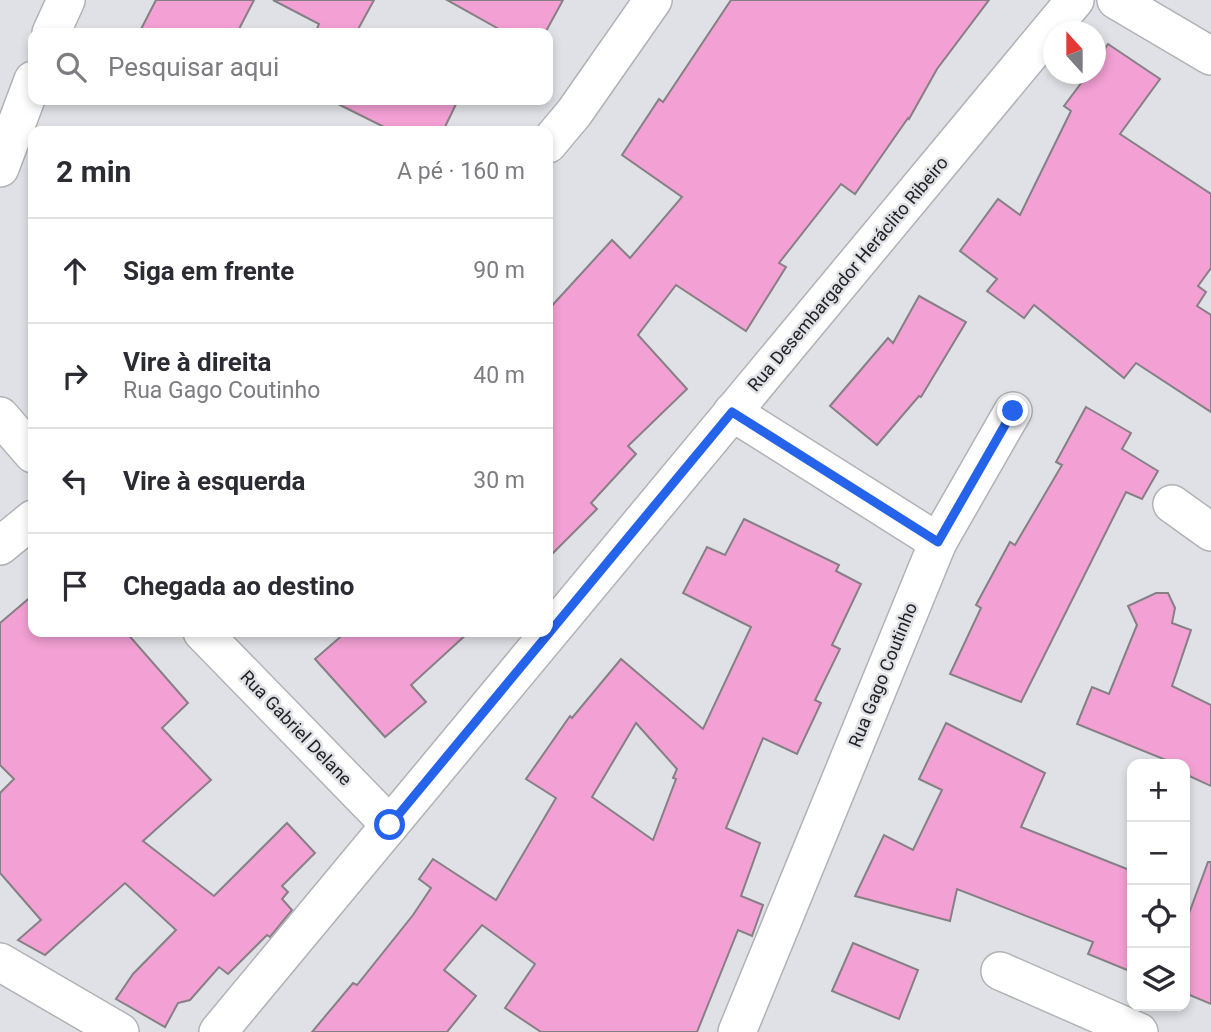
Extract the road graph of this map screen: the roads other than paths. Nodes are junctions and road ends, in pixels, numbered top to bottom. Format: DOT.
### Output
graph roads {
  1 [pos="66,0"];
  2 [pos="653,0"];
  3 [pos="1075,0"];
  4 [pos="1116,0"];
  5 [pos="53,28"];
  6 [pos="1211,57"];
  7 [pos="28,93"];
  8 [pos="553,138"];
  9 [pos="0,168"];
  10 [pos="1013,411"];
  11 [pos="732,412"];
  12 [pos="0,416"];
  13 [pos="28,448"];
  14 [pos="1172,504"];
  15 [pos="28,523"];
  16 [pos="1211,532"];
  17 [pos="938,542"];
  18 [pos="0,546"];
  19 [pos="553,628"];
  20 [pos="207,637"];
  21 [pos="546,637"];
  22 [pos="390,825"];
  23 [pos="0,962"];
  24 [pos="1000,971"];
  25 [pos="120,1032"];
  26 [pos="218,1032"];
  27 [pos="737,1032"];
  28 [pos="1139,1032"];
  1 -- 5 [label="street"];
  2 -- 8 [label="street"];
  3 -- 11 [label="street, Rua Desembargador Heráclito Ribeiro"];
  4 -- 6 [label="street"];
  7 -- 9 [label="street"];
  10 -- 17 [label="street, Rua Gago Coutinho"];
  11 -- 17 [label="street"];
  11 -- 19 [label="street, Rua Desembargador Heráclito Ribeiro"];
  12 -- 13 [label="street"];
  14 -- 16 [label="street"];
  15 -- 18 [label="street"];
  17 -- 27 [label="street, Rua Gago Coutinho"];
  20 -- 22 [label="street, Rua Gabriel Delane"];
  21 -- 22 [label="street, Rua Desembargador Heráclito Ribeiro"];
  22 -- 26 [label="street, Rua Desembargador Heráclito Ribeiro"];
  23 -- 25 [label="street"];
  24 -- 28 [label="street"];
}
